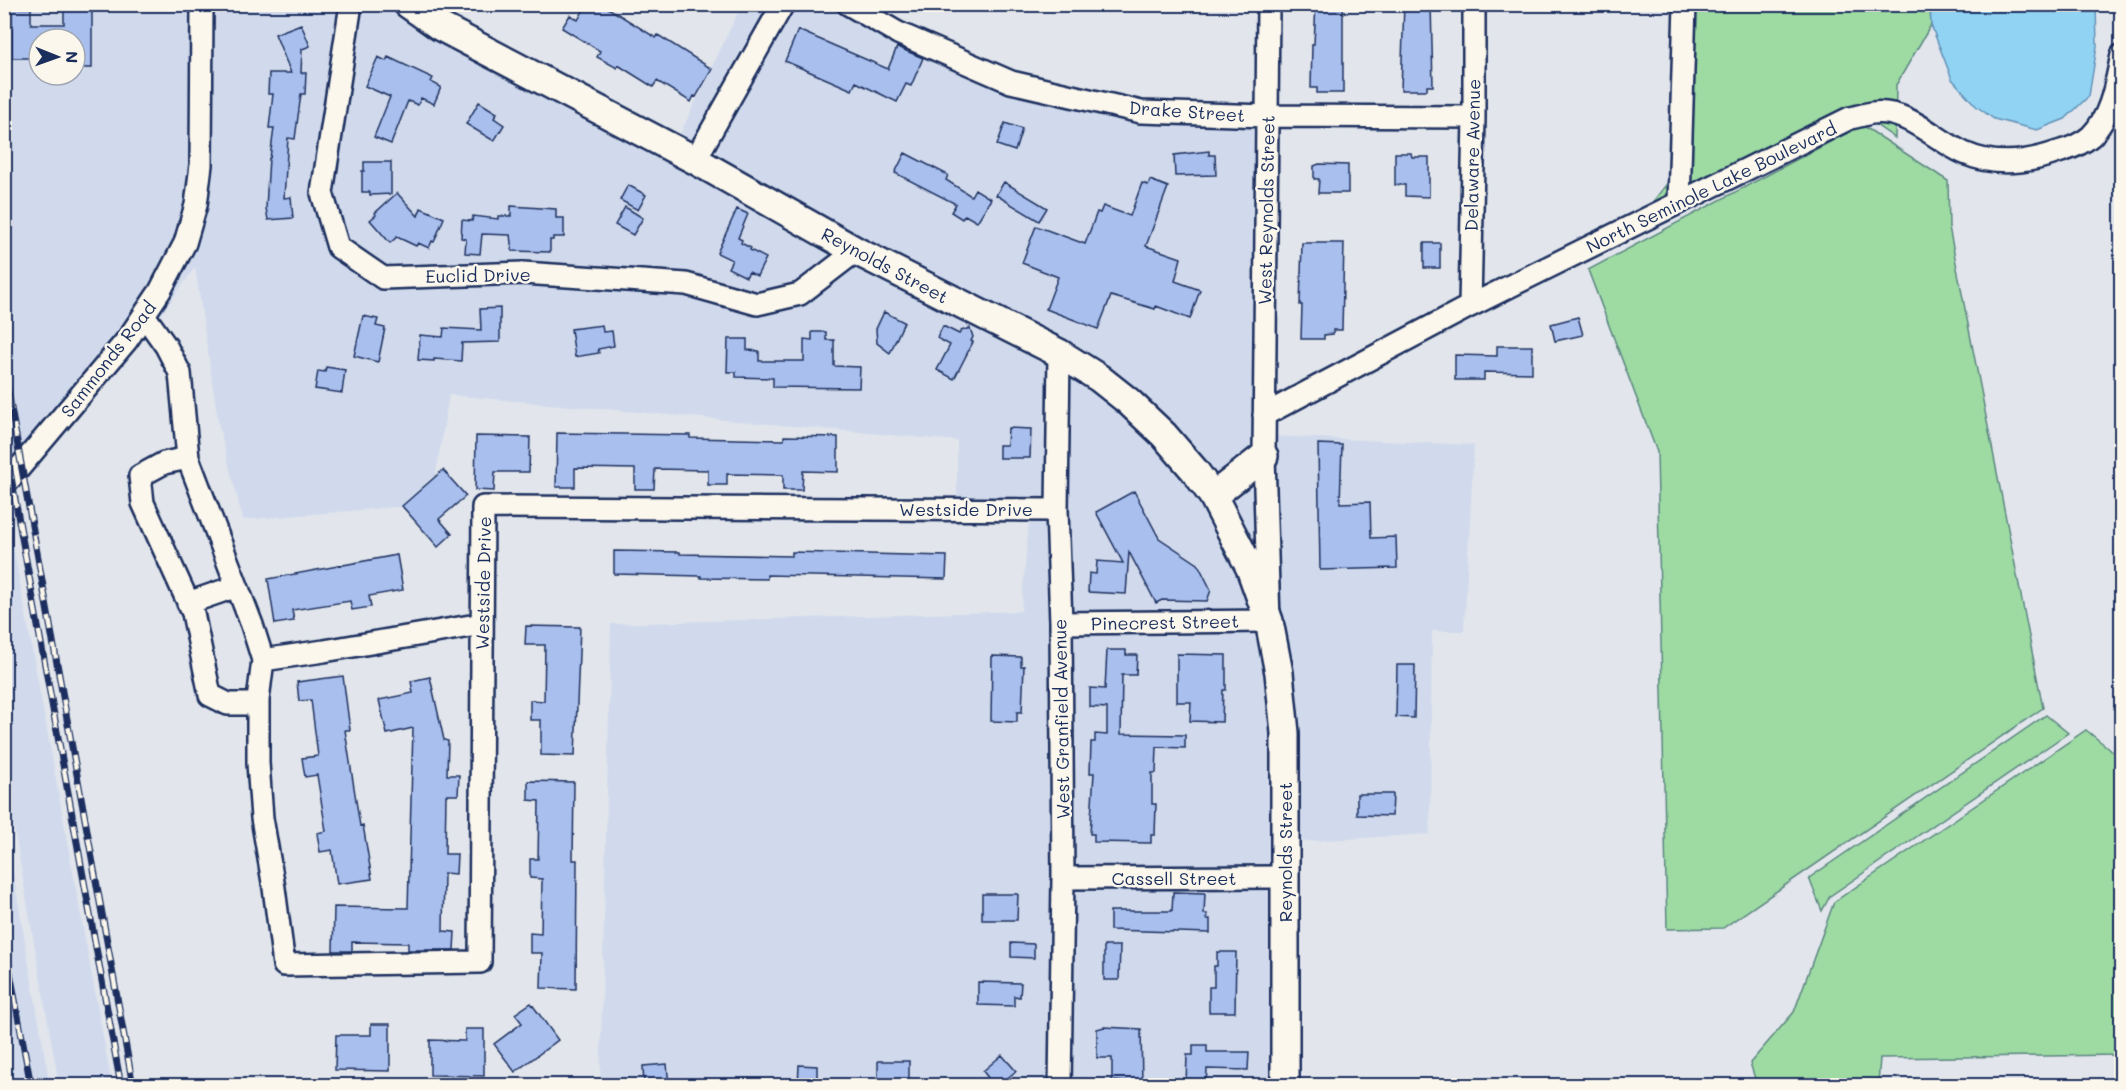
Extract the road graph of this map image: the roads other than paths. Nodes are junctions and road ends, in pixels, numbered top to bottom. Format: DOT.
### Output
graph roads {
  1 [pos="202,4"];
  2 [pos="351,4"];
  3 [pos="408,4"];
  4 [pos="783,4"];
  5 [pos="848,4"];
  6 [pos="1268,4"];
  7 [pos="1474,4"];
  8 [pos="1685,4"];
  9 [pos="2121,55"];
  10 [pos="1267,116"];
  11 [pos="1474,117"];
  12 [pos="695,160"];
  13 [pos="1679,202"];
  14 [pos="856,251"];
  15 [pos="1470,306"];
  16 [pos="144,315"];
  17 [pos="1059,353"];
  18 [pos="1264,415"];
  19 [pos="1264,456"];
  20 [pos="188,458"];
  21 [pos="4,486"];
  22 [pos="1213,496"];
  23 [pos="1057,510"];
  24 [pos="237,586"];
  25 [pos="188,603"];
  26 [pos="1269,621"];
  27 [pos="1061,623"];
  28 [pos="483,624"];
  29 [pos="263,660"];
  30 [pos="258,704"];
  31 [pos="1286,877"];
  32 [pos="1063,878"];
  33 [pos="1060,1086"];
  34 [pos="1285,1086"];
  1 -- 16 [label="street, Sammonds Road"];
  2 -- 14 [label="street, Euclid Drive"];
  3 -- 12 [label="main road, Reynolds Street"];
  4 -- 12 [label="street"];
  5 -- 10 [label="street, Drake Street"];
  6 -- 10 [label="street, West Reynolds Street"];
  7 -- 11 [label="street, Delaware Avenue"];
  8 -- 13 [label="street"];
  9 -- 13 [label="street, North Seminole Lake Boulevard"];
  10 -- 11 [label="street, Drake Street"];
  10 -- 18 [label="street, West Reynolds Street"];
  11 -- 15 [label="street, Delaware Avenue"];
  12 -- 14 [label="main road, Reynolds Street"];
  13 -- 15 [label="street, North Seminole Lake Boulevard"];
  14 -- 17 [label="main road, Reynolds Street"];
  15 -- 18 [label="street, North Seminole Lake Boulevard"];
  16 -- 20 [label="street"];
  16 -- 21 [label="street, Sammonds Road"];
  17 -- 22 [label="main road, Reynolds Street"];
  17 -- 23 [label="street, West Granfield Avenue"];
  18 -- 19 [label="street, Reynolds Street"];
  19 -- 22 [label="main road"];
  19 -- 26 [label="street, Reynolds Street"];
  20 -- 24 [label="street"];
  20 -- 25 [label="street"];
  22 -- 26 [label="main road, Reynolds Street"];
  23 -- 27 [label="street, West Granfield Avenue"];
  23 -- 28 [label="street, Westside Drive"];
  24 -- 25 [label="street"];
  24 -- 29 [label="street"];
  25 -- 30 [label="street"];
  26 -- 27 [label="street, Pinecrest Street"];
  26 -- 31 [label="main road, Reynolds Street"];
  27 -- 32 [label="street, West Granfield Avenue"];
  28 -- 29 [label="street"];
  28 -- 30 [label="street, Westside Drive"];
  29 -- 30 [label="street"];
  31 -- 32 [label="street, Cassell Street"];
  31 -- 34 [label="main road, Reynolds Street"];
  32 -- 33 [label="street, West Granfield Avenue"];
}
